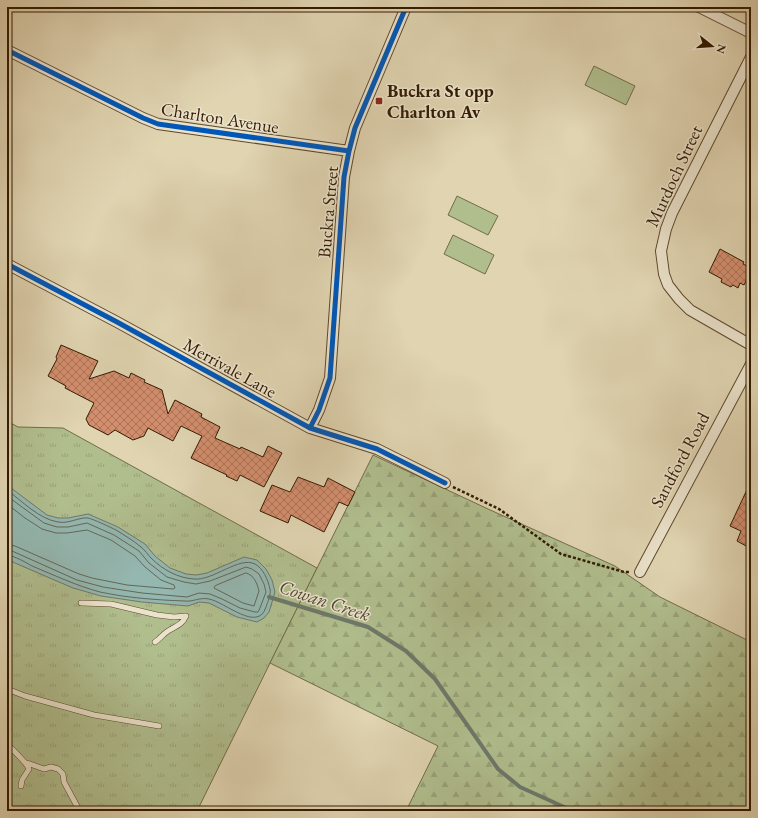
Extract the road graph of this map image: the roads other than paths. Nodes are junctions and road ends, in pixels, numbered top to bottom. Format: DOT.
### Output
graph roads {
  1 [pos="406,7"];
  2 [pos="699,7"];
  3 [pos="751,33"];
  4 [pos="7,50"];
  5 [pos="751,57"];
  6 [pos="348,151"];
  7 [pos="7,264"];
  8 [pos="751,345"];
  9 [pos="751,364"];
  10 [pos="310,428"];
  11 [pos="446,483"];
  12 [pos="640,572"];
  13 [pos="81,603"];
  14 [pos="155,642"];
  15 [pos="7,689"];
  16 [pos="159,726"];
  17 [pos="7,744"];
  18 [pos="27,764"];
  19 [pos="21,786"];
  20 [pos="78,811"];
  1 -- 6 [label="street, Buckra Street"];
  2 -- 3 [label="street"];
  4 -- 6 [label="street, Charlton Avenue"];
  5 -- 8 [label="street, Murdoch Street"];
  6 -- 10 [label="street, Buckra Street"];
  7 -- 10 [label="street, Merrivale Lane"];
  9 -- 12 [label="street, Sandford Road"];
  10 -- 11 [label="street, Merrivale Lane"];
  13 -- 14 [label="lane"];
  15 -- 16 [label="lane"];
  17 -- 18 [label="lane"];
  18 -- 19 [label="lane"];
  18 -- 20 [label="lane"];
}
